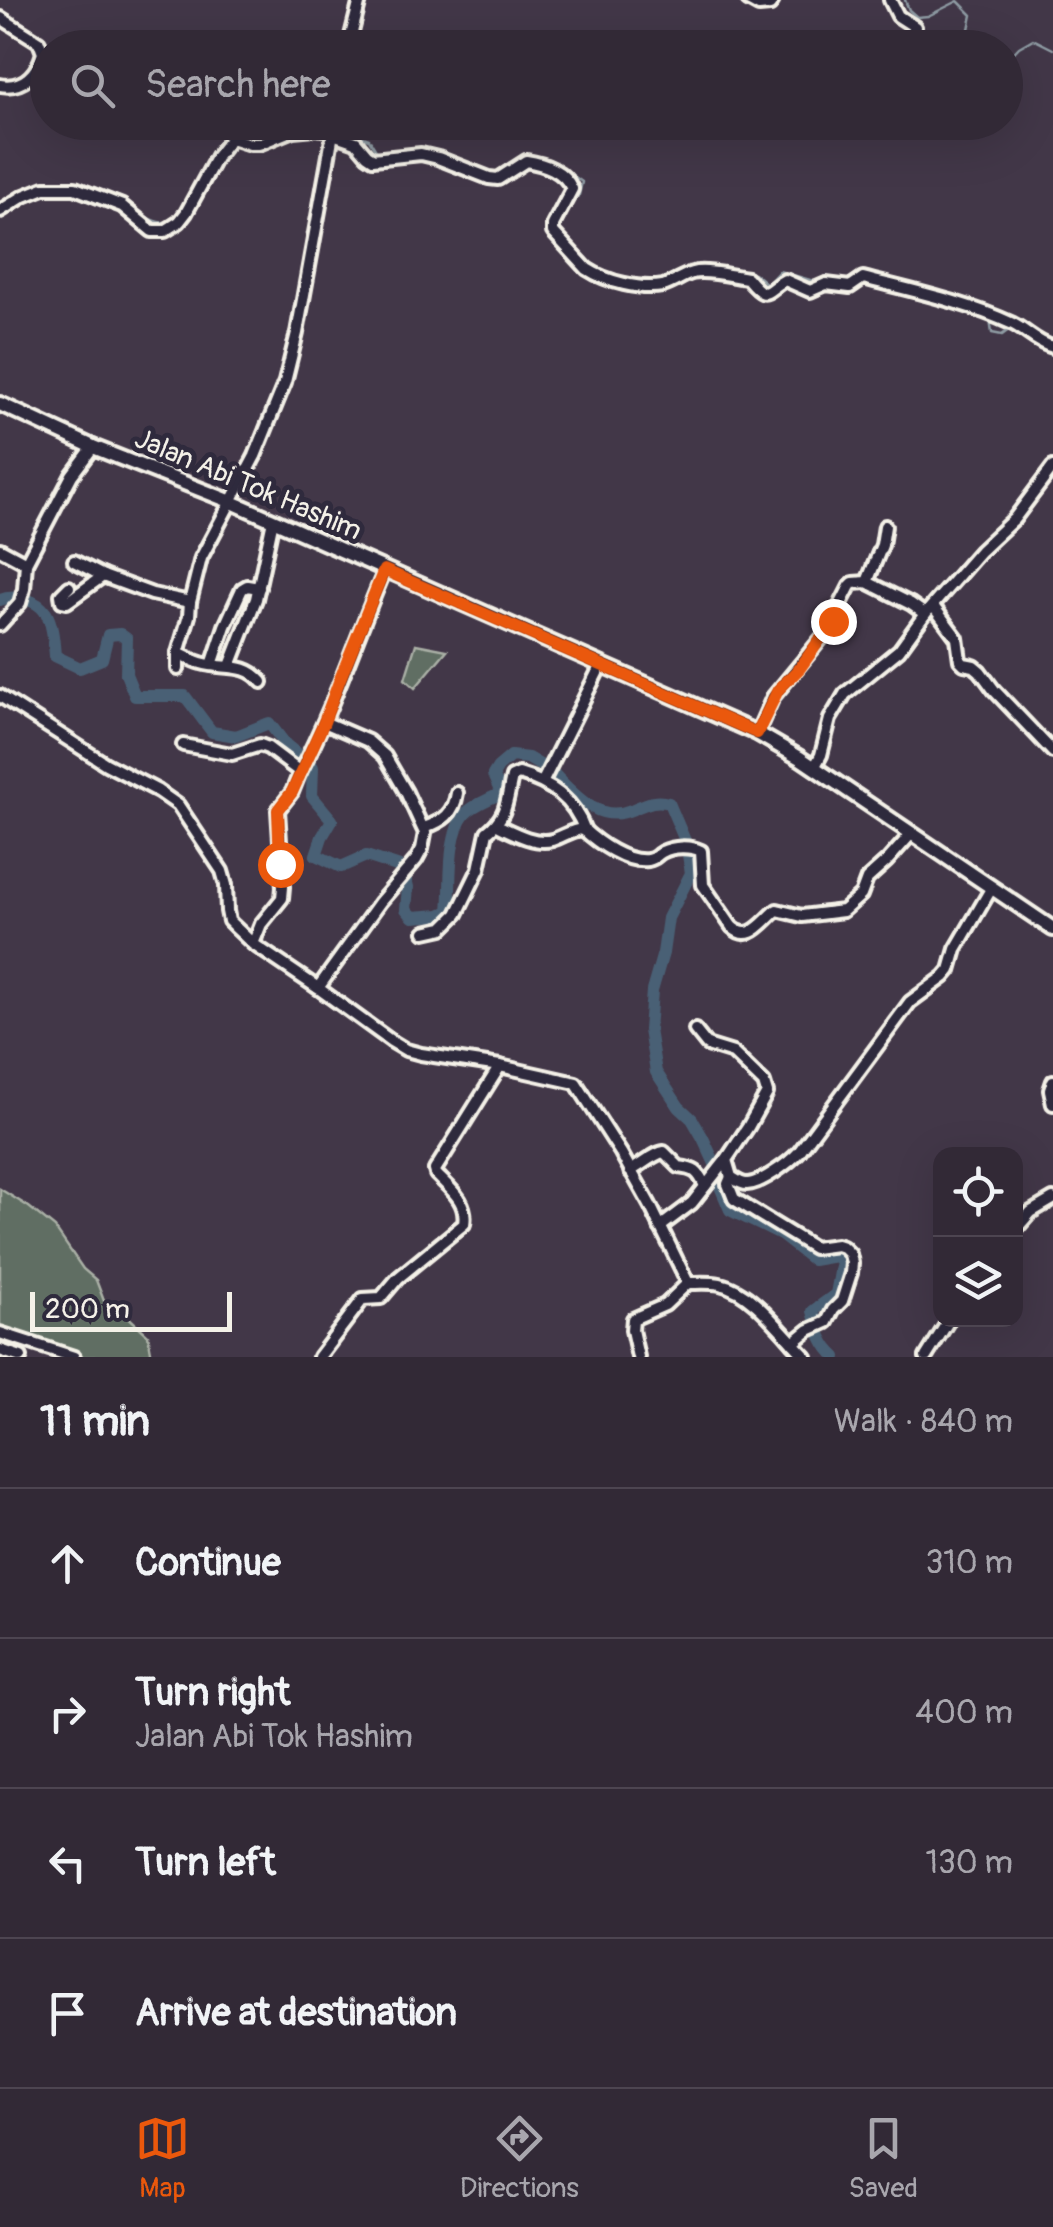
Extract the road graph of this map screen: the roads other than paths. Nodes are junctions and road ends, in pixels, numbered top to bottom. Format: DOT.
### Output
graph roads {
  1 [pos="360,0"];
  2 [pos="748,0"];
  3 [pos="773,0"];
  4 [pos="890,0"];
  5 [pos="1,18"];
  6 [pos="915,27"];
  7 [pos="352,30"];
  8 [pos="30,36"];
  9 [pos="30,78"];
  10 [pos="1,89"];
  11 [pos="229,140"];
  12 [pos="240,140"];
  13 [pos="269,140"];
  14 [pos="332,140"];
  15 [pos="353,140"];
  16 [pos="0,211"];
  17 [pos="1053,347"];
  18 [pos="0,404"];
  19 [pos="92,447"];
  20 [pos="1053,467"];
  21 [pos="232,502"];
  22 [pos="273,520"];
  23 [pos="886,526"];
  24 [pos="0,549"];
  25 [pos="74,561"];
  26 [pos="26,563"];
  27 [pos="384,570"];
  28 [pos="102,576"];
  29 [pos="867,582"];
  30 [pos="68,587"];
  31 [pos="259,588"];
  32 [pos="190,602"];
  33 [pos="929,610"];
  34 [pos="0,626"];
  35 [pos="178,653"];
  36 [pos="212,665"];
  37 [pos="230,666"];
  38 [pos="601,666"];
  39 [pos="178,668"];
  40 [pos="262,682"];
  41 [pos="0,696"];
  42 [pos="324,722"];
  43 [pos="757,733"];
  44 [pos="183,746"];
  45 [pos="1053,752"];
  46 [pos="302,768"];
  47 [pos="814,768"];
  48 [pos="543,781"];
  49 [pos="458,793"];
  50 [pos="496,825"];
  51 [pos="424,828"];
  52 [pos="585,831"];
  53 [pos="912,833"];
  54 [pos="992,888"];
  55 [pos="1053,929"];
  56 [pos="425,932"];
  57 [pos="253,944"];
  58 [pos="318,988"];
  59 [pos="695,1030"];
  60 [pos="500,1066"];
  61 [pos="1053,1080"];
  62 [pos="1053,1104"];
  63 [pos="722,1164"];
  64 [pos="630,1171"];
  65 [pos="731,1177"];
  66 [pos="708,1183"];
  67 [pos="1053,1199"];
  68 [pos="1023,1222"];
  69 [pos="660,1227"];
  70 [pos="688,1283"];
  71 [pos="945,1327"];
  72 [pos="0,1333"];
  73 [pos="794,1343"];
  74 [pos="17,1349"];
  75 [pos="0,1350"];
  76 [pos="74,1357"];
  77 [pos="319,1357"];
  78 [pos="638,1357"];
  79 [pos="806,1357"];
  80 [pos="926,1357"];
  1 -- 7 [label="street"];
  2 -- 3 [label="street"];
  4 -- 6 [label="street"];
  5 -- 8 [label="street"];
  9 -- 10 [label="street"];
  11 -- 16 [label="street"];
  12 -- 13 [label="street"];
  14 -- 21 [label="street"];
  15 -- 17 [label="street"];
  18 -- 19 [label="main road, Jalan Abi Tok Hashim"];
  19 -- 21 [label="main road, Jalan Abi Tok Hashim"];
  19 -- 26 [label="street"];
  20 -- 33 [label="street"];
  21 -- 22 [label="main road, Jalan Abi Tok Hashim"];
  21 -- 32 [label="street"];
  22 -- 27 [label="main road, Jalan Abi Tok Hashim"];
  22 -- 31 [label="street"];
  23 -- 29 [label="street"];
  24 -- 26 [label="street"];
  25 -- 28 [label="street"];
  26 -- 34 [label="street"];
  27 -- 38 [label="main road, Jalan Abi Tok Hashim"];
  27 -- 42 [label="street"];
  28 -- 30 [label="street"];
  28 -- 32 [label="street"];
  29 -- 33 [label="street"];
  29 -- 43 [label="street"];
  31 -- 36 [label="street"];
  31 -- 37 [label="street"];
  32 -- 35 [label="street"];
  33 -- 45 [label="street"];
  33 -- 47 [label="street"];
  35 -- 36 [label="street"];
  35 -- 39 [label="street"];
  36 -- 37 [label="street"];
  37 -- 40 [label="street"];
  38 -- 43 [label="main road, Jalan Abi Tok Hashim"];
  38 -- 48 [label="street"];
  41 -- 57 [label="street"];
  42 -- 46 [label="street"];
  42 -- 51 [label="street"];
  43 -- 47 [label="main road, Jalan Abi Tok Hashim"];
  44 -- 46 [label="street"];
  46 -- 57 [label="street"];
  47 -- 53 [label="main road, Jalan Abi Tok Hashim"];
  48 -- 50 [label="street"];
  48 -- 52 [label="street"];
  49 -- 51 [label="street"];
  50 -- 52 [label="street"];
  50 -- 56 [label="street"];
  51 -- 58 [label="street"];
  52 -- 53 [label="street"];
  53 -- 54 [label="main road, Jalan Abi Tok Hashim"];
  54 -- 55 [label="main road, Jalan Abi Tok Hashim"];
  54 -- 65 [label="street"];
  57 -- 58 [label="street"];
  58 -- 60 [label="street"];
  59 -- 63 [label="street"];
  60 -- 64 [label="street"];
  60 -- 77 [label="street"];
  61 -- 62 [label="street"];
  63 -- 65 [label="street"];
  63 -- 66 [label="street"];
  64 -- 66 [label="street"];
  64 -- 69 [label="street"];
  65 -- 73 [label="street"];
  66 -- 69 [label="street"];
  67 -- 68 [label="street"];
  69 -- 70 [label="street"];
  70 -- 73 [label="street"];
  70 -- 78 [label="street"];
  71 -- 80 [label="street"];
  72 -- 74 [label="street"];
  73 -- 79 [label="street"];
  74 -- 75 [label="street"];
  74 -- 76 [label="street"];
}
